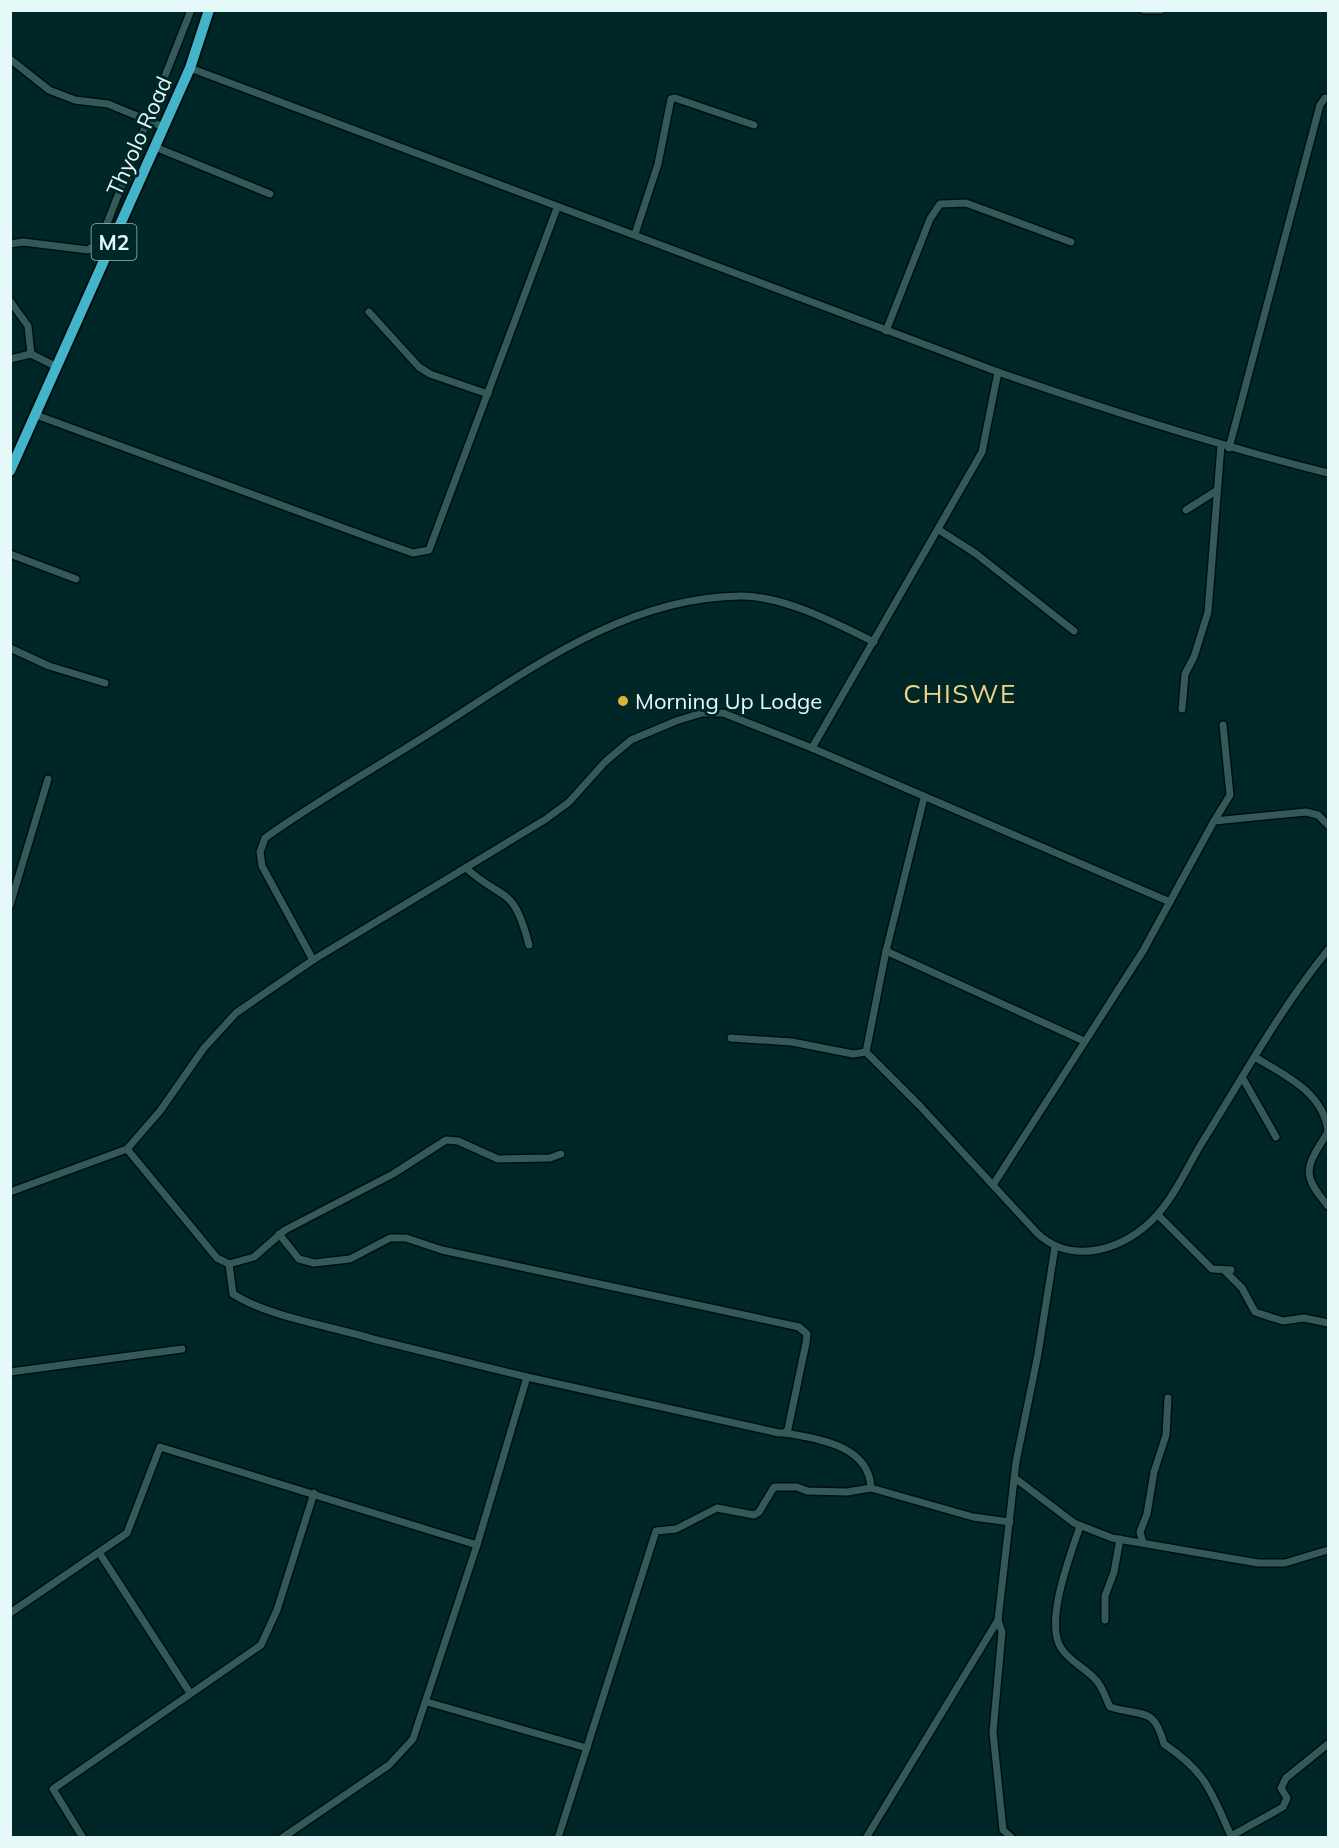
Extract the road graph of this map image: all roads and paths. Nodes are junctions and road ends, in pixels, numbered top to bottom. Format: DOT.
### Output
graph roads {
  1 [pos="191,10"];
  2 [pos="209,10"];
  3 [pos="1144,10"];
  4 [pos="1161,10"];
  5 [pos="10,59"];
  6 [pos="190,68"];
  7 [pos="1329,98"];
  8 [pos="148,121"];
  9 [pos="754,125"];
  10 [pos="164,127"];
  11 [pos="155,147"];
  12 [pos="135,155"];
  13 [pos="149,159"];
  14 [pos="270,194"];
  15 [pos="557,208"];
  16 [pos="125,217"];
  17 [pos="111,218"];
  18 [pos="635,234"];
  19 [pos="1071,242"];
  20 [pos="10,244"];
  21 [pos="10,301"];
  22 [pos="369,312"];
  23 [pos="886,331"];
  24 [pos="31,354"];
  25 [pos="10,359"];
  26 [pos="57,368"];
  27 [pos="998,372"];
  28 [pos="488,394"];
  29 [pos="36,415"];
  30 [pos="1221,445"];
  31 [pos="1229,448"];
  32 [pos="16,449"];
  33 [pos="10,471"];
  34 [pos="1329,473"];
  35 [pos="1216,491"];
  36 [pos="1186,510"];
  37 [pos="939,531"];
  38 [pos="10,554"];
  39 [pos="76,579"];
  40 [pos="1074,631"];
  41 [pos="874,642"];
  42 [pos="10,648"];
  43 [pos="105,683"];
  44 [pos="1182,709"];
  45 [pos="1223,725"];
  46 [pos="812,748"];
  47 [pos="48,779"];
  48 [pos="924,798"];
  49 [pos="1214,821"];
  50 [pos="1329,825"];
  51 [pos="466,868"];
  52 [pos="1170,902"];
  53 [pos="10,905"];
  54 [pos="529,945"];
  55 [pos="1329,950"];
  56 [pos="885,951"];
  57 [pos="313,960"];
  58 [pos="731,1038"];
  59 [pos="1084,1041"];
  60 [pos="866,1052"];
  61 [pos="1255,1058"];
  62 [pos="1242,1077"];
  63 [pos="1275,1137"];
  64 [pos="127,1149"];
  65 [pos="561,1154"];
  66 [pos="993,1185"];
  67 [pos="10,1192"];
  68 [pos="1329,1206"];
  69 [pos="1158,1215"];
  70 [pos="279,1234"];
  71 [pos="1056,1247"];
  72 [pos="229,1264"];
  73 [pos="1329,1323"];
  74 [pos="182,1349"];
  75 [pos="10,1372"];
  76 [pos="527,1377"];
  77 [pos="1168,1398"];
  78 [pos="785,1432"];
  79 [pos="1016,1478"];
  80 [pos="871,1488"];
  81 [pos="314,1493"];
  82 [pos="1010,1522"];
  83 [pos="1080,1526"];
  84 [pos="1120,1539"];
  85 [pos="1143,1543"];
  86 [pos="477,1545"];
  87 [pos="1329,1550"];
  88 [pos="100,1554"];
  89 [pos="10,1613"];
  90 [pos="998,1620"];
  91 [pos="1105,1620"];
  92 [pos="190,1693"];
  93 [pos="427,1702"];
  94 [pos="1329,1744"];
  95 [pos="587,1748"];
  96 [pos="82,1838"];
  97 [pos="282,1838"];
  98 [pos="558,1838"];
  99 [pos="866,1838"];
  100 [pos="1012,1838"];
  1 -- 8 [label="street"];
  2 -- 6 [label="highway, Thyolo Road / M2"];
  3 -- 4 [label="street"];
  5 -- 8 [label="street"];
  6 -- 10 [label="highway, Thyolo Road / M2"];
  6 -- 15 [label="street"];
  7 -- 31 [label="street"];
  8 -- 10 [label="street"];
  8 -- 12 [label="street"];
  9 -- 18 [label="street"];
  10 -- 11 [label="highway, Thyolo Road / M2"];
  11 -- 13 [label="highway, Thyolo Road / M2"];
  11 -- 14 [label="street"];
  12 -- 13 [label="street"];
  12 -- 17 [label="street"];
  13 -- 16 [label="highway, Thyolo Road / M2"];
  15 -- 18 [label="street"];
  15 -- 28 [label="street"];
  16 -- 17 [label="street"];
  16 -- 26 [label="highway, Thyolo Road / M2"];
  17 -- 20 [label="street"];
  18 -- 23 [label="street"];
  19 -- 23 [label="street"];
  21 -- 24 [label="street"];
  22 -- 28 [label="street"];
  23 -- 27 [label="street"];
  24 -- 25 [label="street"];
  24 -- 26 [label="street"];
  26 -- 29 [label="highway, Thyolo Road / M2"];
  27 -- 30 [label="street"];
  27 -- 37 [label="street"];
  28 -- 29 [label="street"];
  29 -- 32 [label="highway, Thyolo Road / M2"];
  30 -- 31 [label="street"];
  30 -- 35 [label="street"];
  31 -- 34 [label="street"];
  32 -- 33 [label="highway, Thyolo Road / M2"];
  35 -- 36 [label="street"];
  35 -- 44 [label="street"];
  37 -- 40 [label="street"];
  37 -- 41 [label="street"];
  38 -- 39 [label="street"];
  41 -- 46 [label="street"];
  41 -- 57 [label="street"];
  42 -- 43 [label="street"];
  45 -- 49 [label="street"];
  46 -- 48 [label="street"];
  46 -- 51 [label="street"];
  47 -- 53 [label="street"];
  48 -- 52 [label="street"];
  48 -- 56 [label="street"];
  49 -- 50 [label="street"];
  49 -- 52 [label="street"];
  51 -- 54 [label="street"];
  51 -- 57 [label="street"];
  52 -- 59 [label="street"];
  55 -- 61 [label="street"];
  56 -- 59 [label="street"];
  56 -- 60 [label="street"];
  57 -- 64 [label="street"];
  58 -- 60 [label="street"];
  59 -- 66 [label="street"];
  60 -- 66 [label="street"];
  61 -- 62 [label="street"];
  61 -- 68 [label="street"];
  62 -- 63 [label="street"];
  62 -- 69 [label="street"];
  64 -- 67 [label="street"];
  64 -- 72 [label="street"];
  65 -- 70 [label="street"];
  66 -- 71 [label="street"];
  69 -- 71 [label="street"];
  69 -- 73 [label="street"];
  70 -- 72 [label="street"];
  70 -- 78 [label="street"];
  71 -- 79 [label="street"];
  72 -- 76 [label="street"];
  74 -- 75 [label="street"];
  76 -- 78 [label="street"];
  76 -- 86 [label="street"];
  77 -- 85 [label="street"];
  78 -- 80 [label="street"];
  79 -- 82 [label="street"];
  79 -- 83 [label="street"];
  80 -- 82 [label="street"];
  80 -- 95 [label="street"];
  81 -- 86 [label="street"];
  81 -- 88 [label="street"];
  81 -- 92 [label="street"];
  82 -- 90 [label="street"];
  83 -- 84 [label="street"];
  83 -- 94 [label="street"];
  84 -- 85 [label="street"];
  84 -- 91 [label="street"];
  85 -- 87 [label="street"];
  86 -- 93 [label="street"];
  88 -- 89 [label="street"];
  88 -- 92 [label="street"];
  90 -- 99 [label="street"];
  90 -- 100 [label="street"];
  92 -- 96 [label="street"];
  93 -- 95 [label="street"];
  93 -- 97 [label="street"];
  95 -- 98 [label="street"];
}
